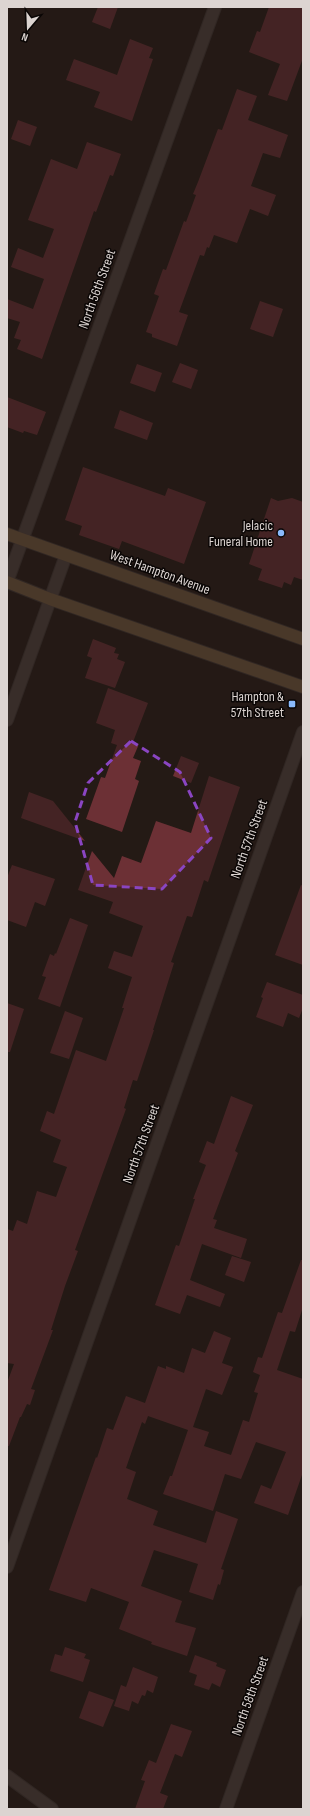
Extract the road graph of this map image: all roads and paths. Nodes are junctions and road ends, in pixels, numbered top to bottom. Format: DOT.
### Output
graph roads {
  1 [pos="215,7"];
  2 [pos="7,534"];
  3 [pos="22,539"];
  4 [pos="66,555"];
  5 [pos="7,582"];
  6 [pos="50,599"];
  7 [pos="303,639"];
  8 [pos="303,687"];
  9 [pos="7,720"];
  10 [pos="303,732"];
  11 [pos="7,1567"];
  12 [pos="303,1592"];
  13 [pos="7,1776"];
  14 [pos="52,1809"];
  15 [pos="226,1809"];
  1 -- 3 [label="street, North 56th Street"];
  2 -- 3 [label="main road, West Hampton Avenue"];
  3 -- 4 [label="main road, West Hampton Avenue"];
  3 -- 5 [label="street, North 56th Street"];
  4 -- 6 [label="street"];
  4 -- 7 [label="main road, West Hampton Avenue"];
  5 -- 6 [label="main road"];
  6 -- 8 [label="main road"];
  6 -- 9 [label="street"];
  10 -- 11 [label="street, North 57th Street"];
  12 -- 15 [label="street, North 58th Street"];
  13 -- 14 [label="street"];
}
